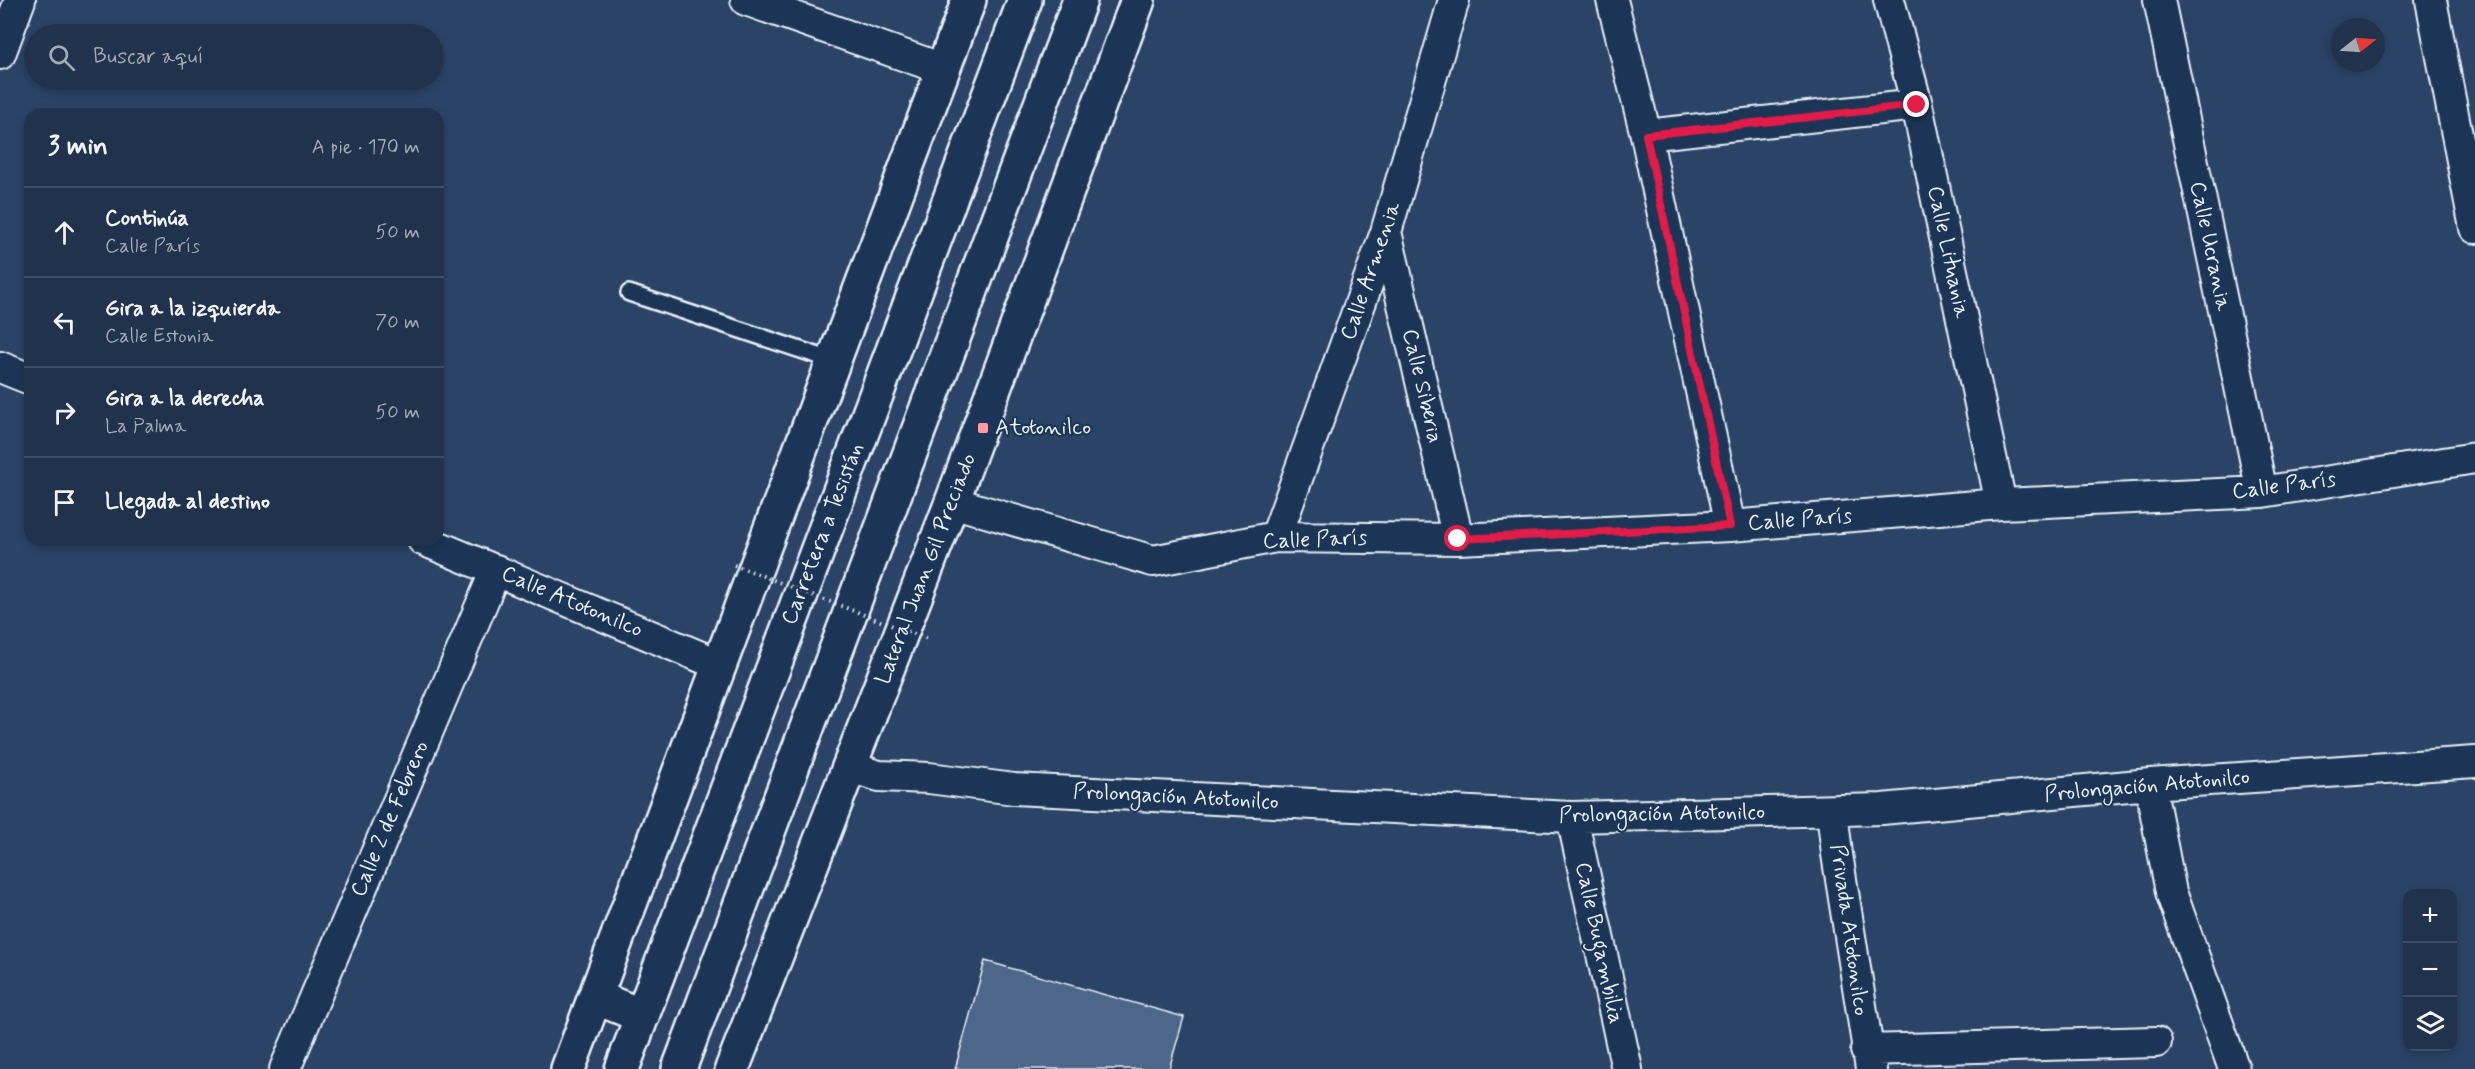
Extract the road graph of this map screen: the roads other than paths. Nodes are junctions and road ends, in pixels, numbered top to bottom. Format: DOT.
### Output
graph roads {
  1 [pos="20,0"];
  2 [pos="746,0"];
  3 [pos="969,0"];
  4 [pos="1025,0"];
  5 [pos="1080,0"];
  6 [pos="1138,0"];
  7 [pos="1454,0"];
  8 [pos="1612,0"];
  9 [pos="1889,0"];
  10 [pos="2159,0"];
  11 [pos="2432,0"];
  12 [pos="0,54"];
  13 [pos="943,69"];
  14 [pos="1917,105"];
  15 [pos="1646,135"];
  16 [pos="2475,228"];
  17 [pos="1386,232"];
  18 [pos="629,293"];
  19 [pos="834,361"];
  20 [pos="0,367"];
  21 [pos="24,377"];
  22 [pos="2475,458"];
  23 [pos="2262,492"];
  24 [pos="952,502"];
  25 [pos="2001,504"];
  26 [pos="1730,526"];
  27 [pos="1276,537"];
  28 [pos="1458,539"];
  29 [pos="438,546"];
  30 [pos="496,570"];
  31 [pos="720,665"];
  32 [pos="2475,762"];
  33 [pos="849,767"];
  34 [pos="2150,784"];
  35 [pos="1832,811"];
  36 [pos="1572,817"];
  37 [pos="596,997"];
  38 [pos="642,1016"];
  39 [pos="2156,1042"];
  40 [pos="1869,1060"];
  41 [pos="285,1069"];
  42 [pos="568,1069"];
  43 [pos="622,1069"];
  44 [pos="679,1069"];
  45 [pos="732,1069"];
  46 [pos="1626,1069"];
  47 [pos="2234,1069"];
  1 -- 12 [label="street"];
  2 -- 13 [label="street"];
  3 -- 13 [label="main road"];
  4 -- 38 [label="main road, Carretera a Tesistán"];
  5 -- 44 [label="main road"];
  6 -- 24 [label="main road, Lateral Juan Gil Preciado"];
  7 -- 17 [label="street, Calle Armenia"];
  8 -- 15 [label="street"];
  9 -- 14 [label="street, Calle Lituania"];
  10 -- 23 [label="street, Calle Ucrania"];
  11 -- 16 [label="street"];
  13 -- 19 [label="main road"];
  14 -- 15 [label="street"];
  14 -- 25 [label="street, Calle Lituania"];
  15 -- 26 [label="street"];
  17 -- 27 [label="street, Calle Armenia"];
  17 -- 28 [label="street, Calle Siberia"];
  18 -- 19 [label="lane"];
  19 -- 31 [label="main road"];
  20 -- 21 [label="street"];
  22 -- 23 [label="street, Calle París"];
  23 -- 25 [label="street, Calle París"];
  24 -- 27 [label="street, Calle París"];
  24 -- 33 [label="main road, Lateral Juan Gil Preciado"];
  25 -- 26 [label="street, Calle París"];
  26 -- 28 [label="street, Calle París"];
  27 -- 28 [label="street, Calle París"];
  29 -- 30 [label="street, Calle Atotonilco"];
  30 -- 31 [label="street, Calle Atotonilco"];
  30 -- 41 [label="street, Calle 2 de Febrero"];
  31 -- 37 [label="main road"];
  32 -- 34 [label="street, Prolongación Atotonilco"];
  33 -- 36 [label="street, Prolongación Atotonilco"];
  33 -- 45 [label="main road, Lateral Juan Gil Preciado"];
  34 -- 35 [label="street, Prolongación Atotonilco"];
  34 -- 47 [label="street"];
  35 -- 36 [label="street, Prolongación Atotonilco"];
  35 -- 40 [label="street, Privada Atotonilco"];
  36 -- 46 [label="street, Calle Bugambilia"];
  37 -- 38 [label="main road"];
  37 -- 42 [label="main road"];
  38 -- 43 [label="main road, Carretera a Tesistán"];
  39 -- 40 [label="street, Privada Atotonilco"];
}
